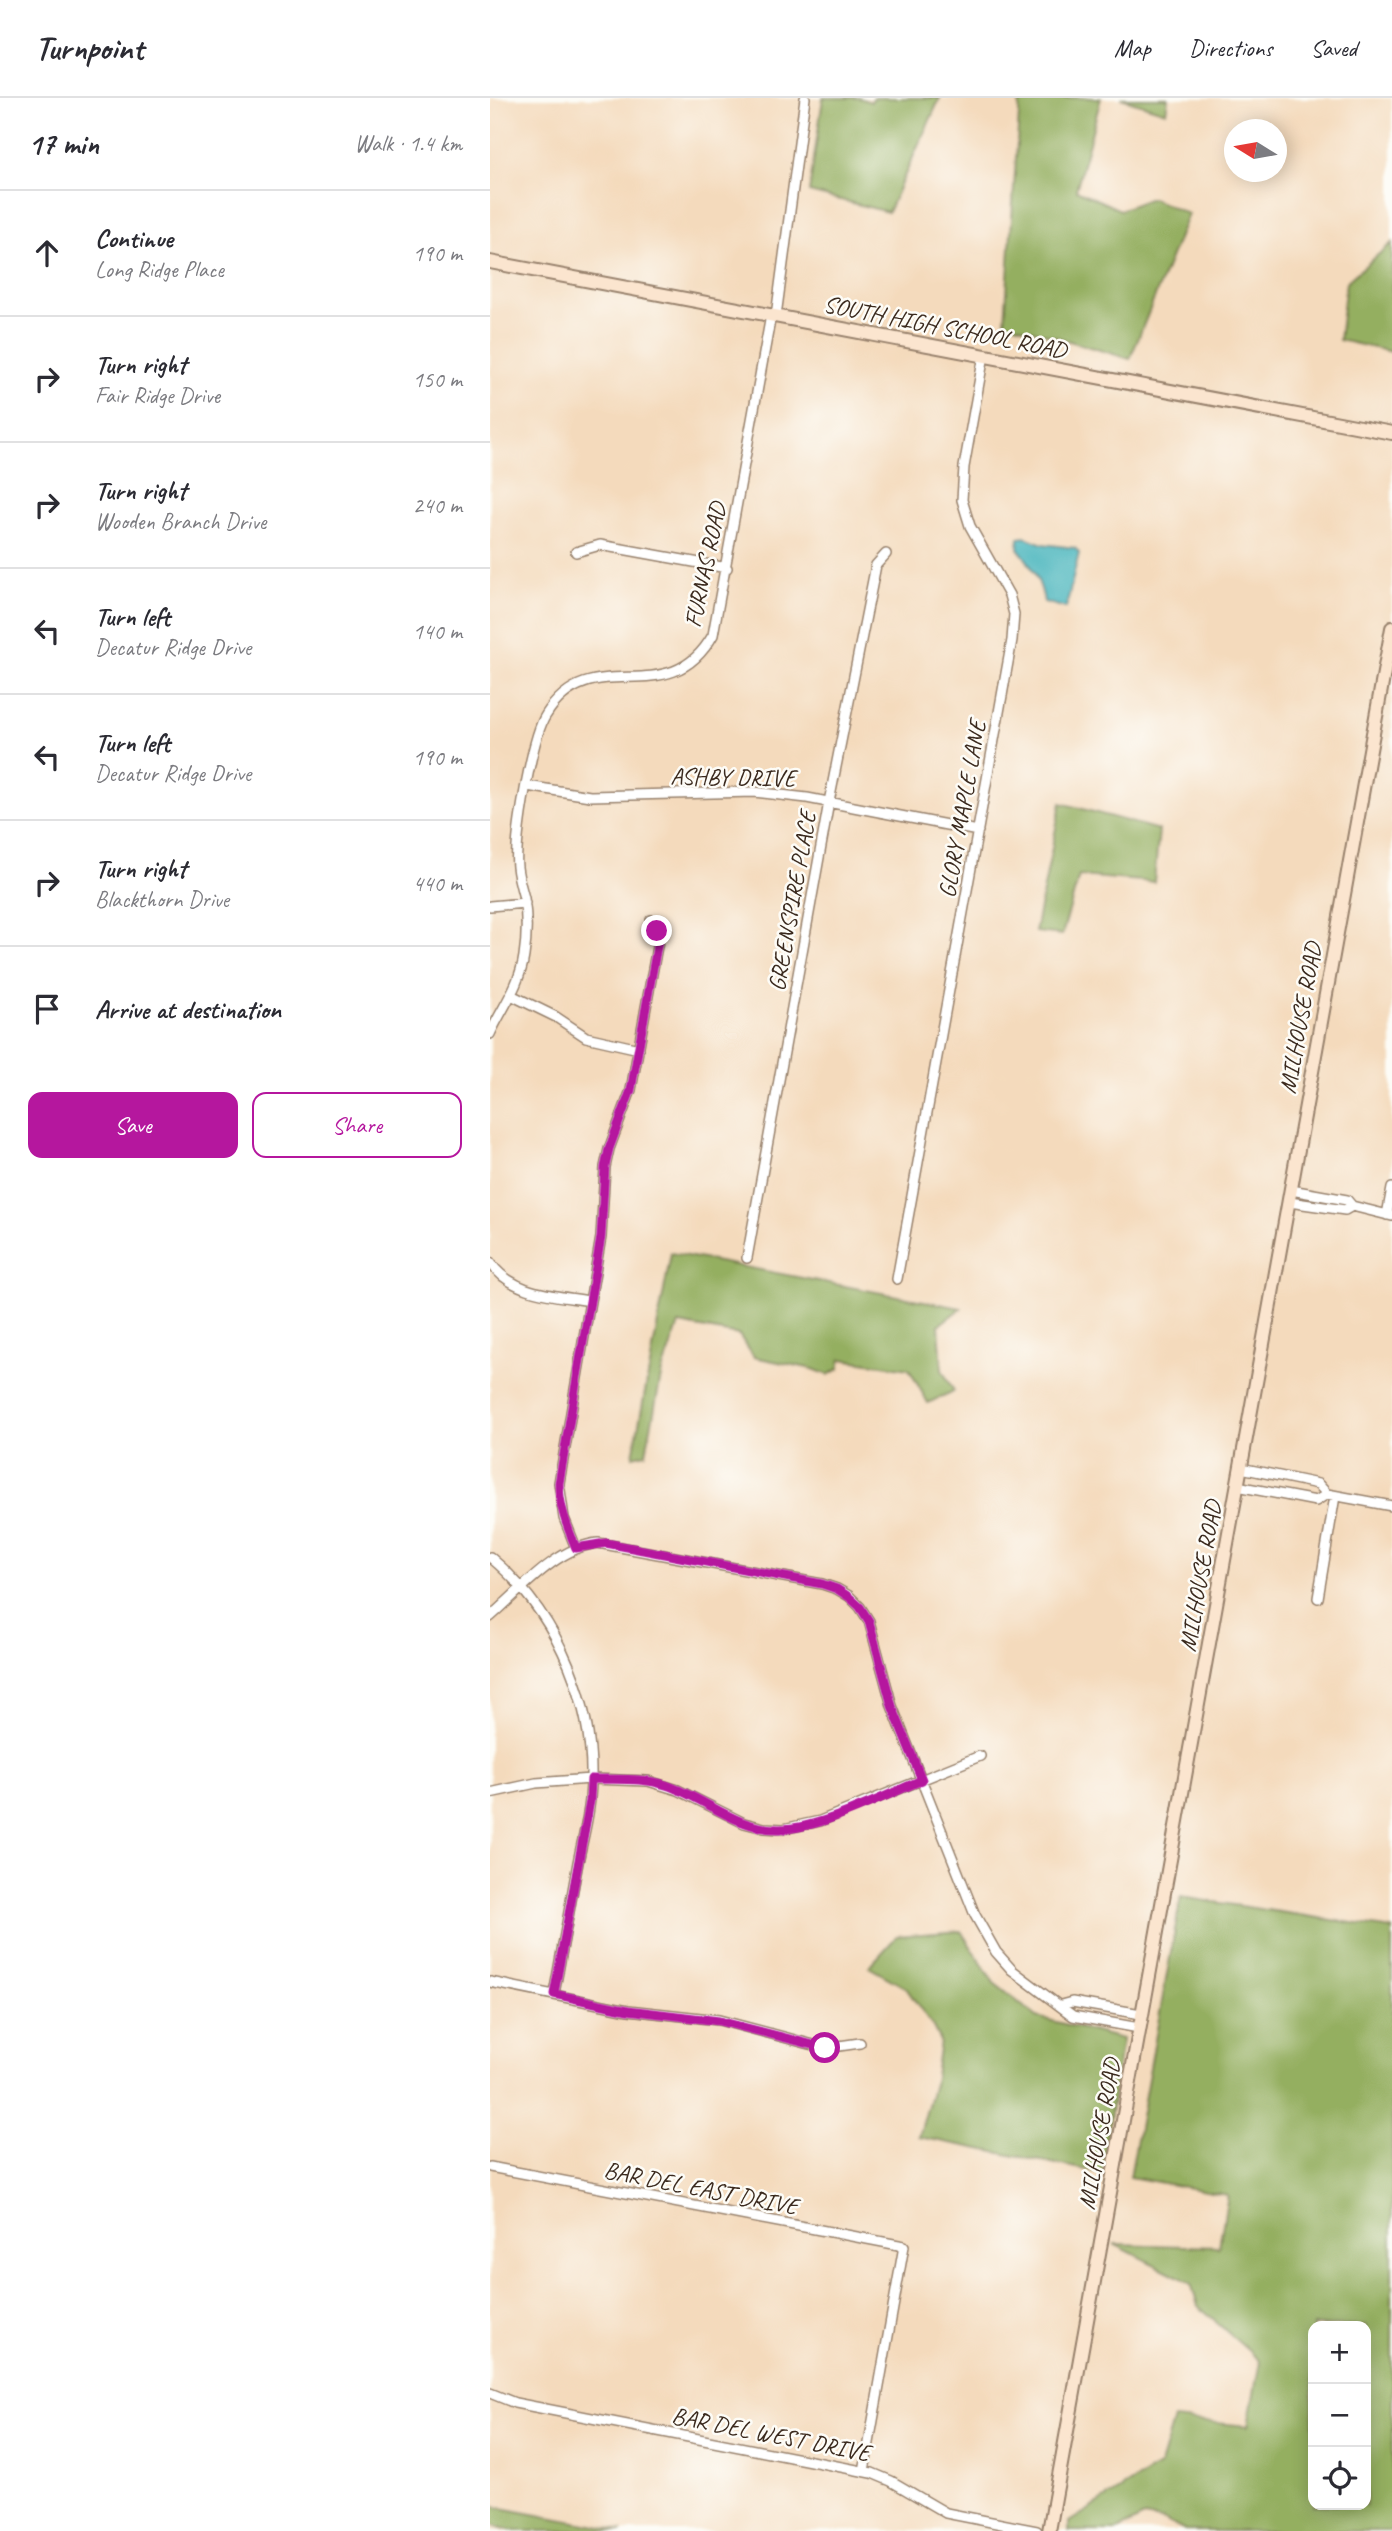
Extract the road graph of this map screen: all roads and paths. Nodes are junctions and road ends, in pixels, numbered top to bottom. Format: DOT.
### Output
graph roads {
  1 [pos="805,98"];
  2 [pos="490,262"];
  3 [pos="773,316"];
  4 [pos="984,355"];
  5 [pos="1392,433"];
  6 [pos="576,552"];
  7 [pos="886,554"];
  8 [pos="727,568"];
  9 [pos="1392,628"];
  10 [pos="527,786"];
  11 [pos="830,802"];
  12 [pos="978,831"];
  13 [pos="524,904"];
  14 [pos="490,906"];
  15 [pos="651,920"];
  16 [pos="511,995"];
  17 [pos="490,1034"];
  18 [pos="639,1049"];
  19 [pos="1392,1188"];
  20 [pos="1290,1196"];
  21 [pos="1390,1215"];
  22 [pos="747,1258"];
  23 [pos="490,1262"];
  24 [pos="897,1279"];
  25 [pos="590,1301"];
  26 [pos="1241,1468"];
  27 [pos="1237,1486"];
  28 [pos="1331,1495"];
  29 [pos="1392,1506"];
  30 [pos="576,1548"];
  31 [pos="490,1557"];
  32 [pos="523,1589"];
  33 [pos="1318,1598"];
  34 [pos="490,1617"];
  35 [pos="980,1756"];
  36 [pos="591,1779"];
  37 [pos="922,1780"];
  38 [pos="490,1793"];
  39 [pos="490,1982"];
  40 [pos="554,1994"];
  41 [pos="1060,2005"];
  42 [pos="1141,2014"];
  43 [pos="1139,2028"];
  44 [pos="860,2043"];
  45 [pos="490,2167"];
  46 [pos="490,2393"];
  47 [pos="864,2471"];
  48 [pos="1037,2531"];
  49 [pos="1049,2531"];
  1 -- 3 [label="street, FURNAS ROAD"];
  2 -- 3 [label="street, SOUTH HIGH SCHOOL ROAD"];
  3 -- 4 [label="street, SOUTH HIGH SCHOOL ROAD"];
  3 -- 8 [label="street, FURNAS ROAD"];
  4 -- 5 [label="street, SOUTH HIGH SCHOOL ROAD"];
  4 -- 12 [label="street, GLORY MAPLE LANE"];
  6 -- 8 [label="street"];
  7 -- 11 [label="street, GREENSPIRE PLACE"];
  8 -- 10 [label="street, FURNAS ROAD"];
  9 -- 20 [label="street, MILHOUSE ROAD"];
  10 -- 11 [label="street, ASHBY DRIVE"];
  10 -- 13 [label="street, FURNAS ROAD"];
  11 -- 12 [label="street, ASHBY DRIVE"];
  11 -- 22 [label="street, GREENSPIRE PLACE"];
  12 -- 24 [label="street, GLORY MAPLE LANE"];
  13 -- 14 [label="street"];
  13 -- 16 [label="street, FURNAS ROAD"];
  15 -- 18 [label="street"];
  16 -- 17 [label="street, FURNAS ROAD"];
  16 -- 18 [label="street"];
  18 -- 25 [label="street"];
  19 -- 21 [label="street"];
  20 -- 21 [label="street"];
  20 -- 26 [label="street, MILHOUSE ROAD"];
  23 -- 25 [label="street"];
  25 -- 30 [label="street"];
  26 -- 27 [label="street, MILHOUSE ROAD"];
  26 -- 28 [label="street"];
  27 -- 28 [label="street"];
  27 -- 42 [label="street, MILHOUSE ROAD"];
  28 -- 29 [label="street"];
  28 -- 33 [label="street"];
  30 -- 32 [label="street"];
  30 -- 37 [label="street"];
  31 -- 32 [label="street"];
  32 -- 34 [label="street"];
  32 -- 36 [label="street"];
  35 -- 37 [label="street"];
  36 -- 37 [label="street"];
  36 -- 38 [label="street"];
  36 -- 40 [label="street"];
  37 -- 41 [label="street"];
  39 -- 40 [label="street"];
  40 -- 44 [label="street"];
  41 -- 42 [label="street"];
  41 -- 43 [label="street"];
  42 -- 43 [label="street, MILHOUSE ROAD"];
  43 -- 49 [label="street, MILHOUSE ROAD"];
  45 -- 47 [label="street, BAR DEL EAST DRIVE"];
  46 -- 47 [label="street, BAR DEL WEST DRIVE"];
  47 -- 48 [label="street, BAR DEL WEST DRIVE"];
}
